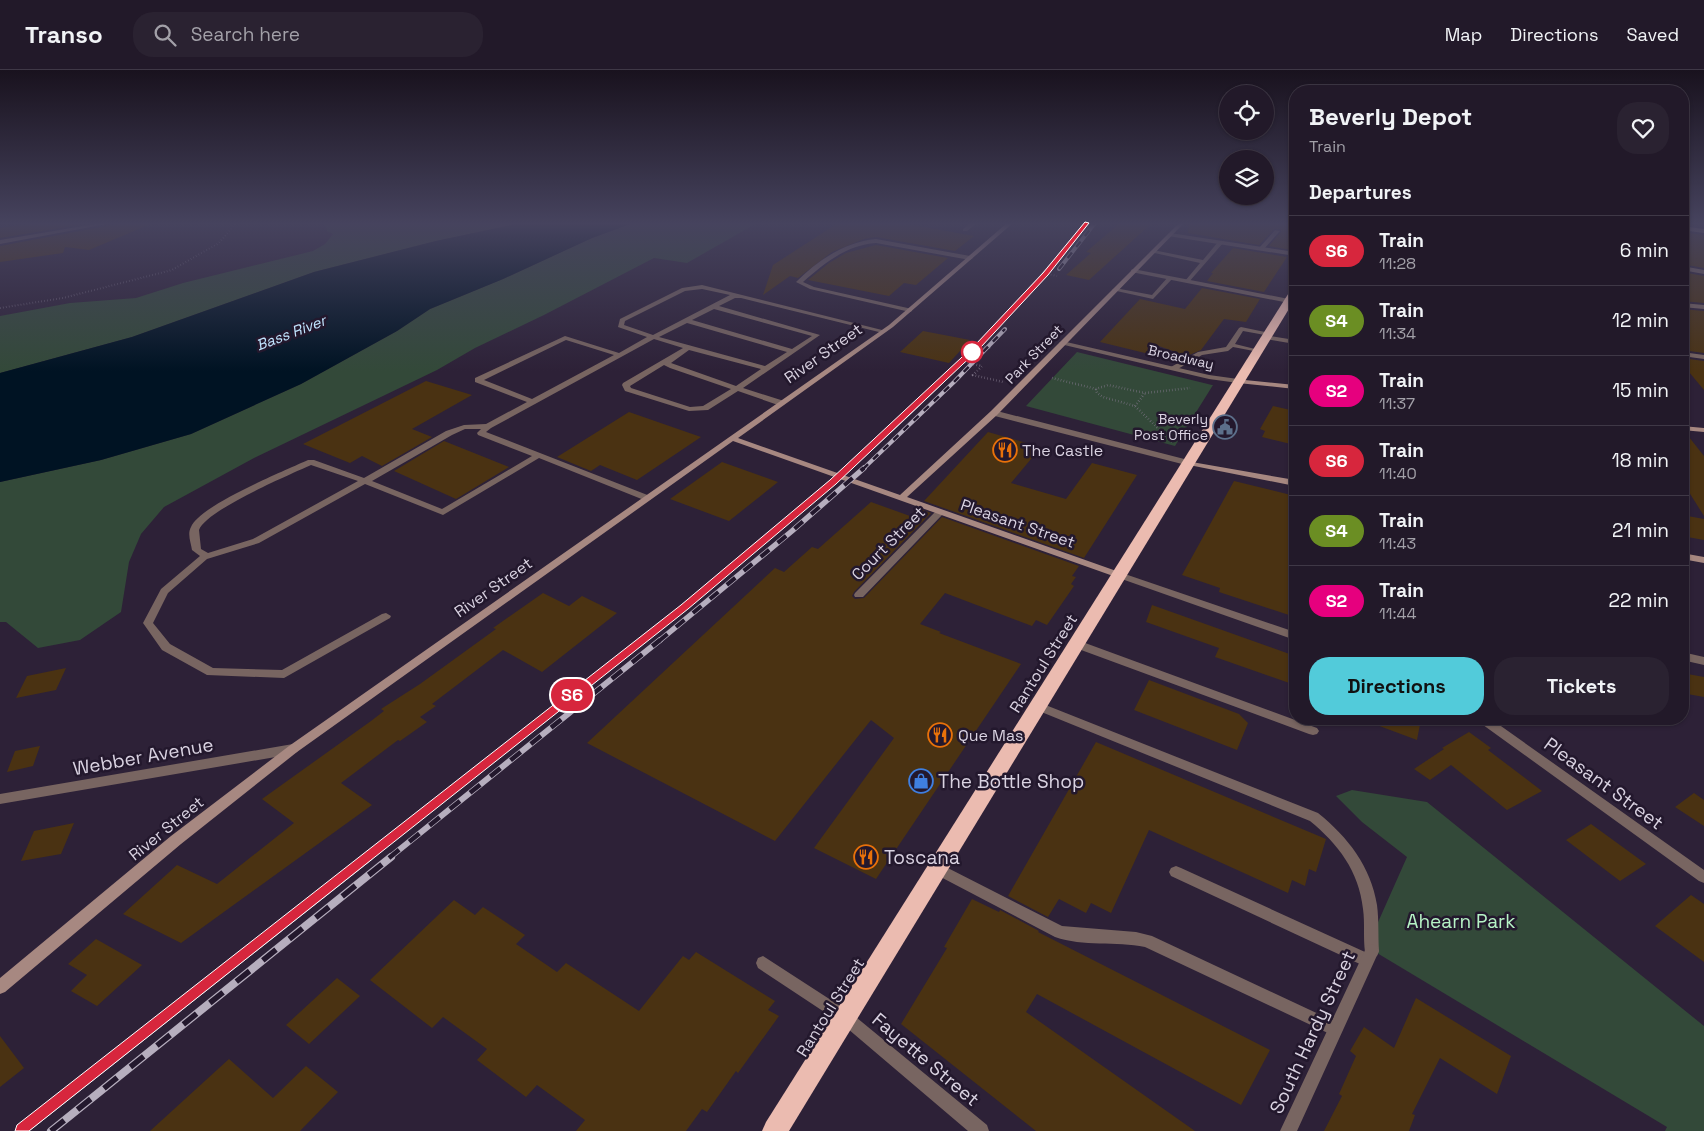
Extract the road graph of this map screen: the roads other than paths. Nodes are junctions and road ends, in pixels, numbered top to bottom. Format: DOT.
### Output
graph roads {
  1 [pos="810,273"];
  2 [pos="953,273"];
  3 [pos="1132,273"];
  4 [pos="1141,273"];
  5 [pos="1195,273"];
  6 [pos="1170,278"];
  7 [pos="1188,281"];
  8 [pos="1115,290"];
  9 [pos="741,296"];
  10 [pos="1289,297"];
  11 [pos="1289,302"];
  12 [pos="1689,305"];
  13 [pos="712,306"];
  14 [pos="1704,307"];
  15 [pos="910,310"];
  16 [pos="685,320"];
  17 [pos="883,331"];
  18 [pos="653,337"];
  19 [pos="1264,341"];
  20 [pos="1289,342"];
  21 [pos="1062,343"];
  22 [pos="1230,345"];
  23 [pos="686,347"];
  24 [pos="792,351"];
  25 [pos="620,355"];
  26 [pos="1689,355"];
  27 [pos="1704,357"];
  28 [pos="667,360"];
  29 [pos="1173,368"];
  30 [pos="766,369"];
  31 [pos="1238,381"];
  32 [pos="1289,386"];
  33 [pos="738,388"];
  34 [pos="533,402"];
  35 [pos="781,403"];
  36 [pos="994,413"];
  37 [pos="488,426"];
  38 [pos="1689,429"];
  39 [pos="1704,430"];
  40 [pos="730,438"];
  41 [pos="541,457"];
  42 [pos="1189,463"];
  43 [pos="365,481"];
  44 [pos="1289,482"];
  45 [pos="647,498"];
  46 [pos="900,499"];
  47 [pos="939,513"];
  48 [pos="206,555"];
  49 [pos="1689,557"];
  50 [pos="1704,560"];
  51 [pos="1119,575"];
  52 [pos="859,595"];
  53 [pos="386,616"];
  54 [pos="1289,634"];
  55 [pos="1077,644"];
  56 [pos="1689,658"];
  57 [pos="1704,661"];
  58 [pos="1038,706"];
  59 [pos="1289,723"];
  60 [pos="1294,725"];
  61 [pos="1491,725"];
  62 [pos="1313,732"];
  63 [pos="293,749"];
  64 [pos="0,799"];
  65 [pos="938,869"];
  66 [pos="1176,872"];
  67 [pos="1704,877"];
  68 [pos="1369,956"];
  69 [pos="763,964"];
  70 [pos="0,986"];
  71 [pos="846,1018"];
  72 [pos="1335,1029"];
  73 [pos="775,1131"];
  74 [pos="981,1131"];
  75 [pos="1288,1131"];
  1 -- 15 [label="street"];
  2 -- 15 [label="street, River Street"];
  3 -- 8 [label="street, Park Street"];
  4 -- 6 [label="street"];
  5 -- 7 [label="street"];
  6 -- 7 [label="street"];
  6 -- 8 [label="street"];
  7 -- 10 [label="street"];
  8 -- 21 [label="street, Park Street"];
  9 -- 13 [label="street"];
  9 -- 17 [label="street"];
  9 -- 18 [label="street"];
  11 -- 19 [label="highway, Rantoul Street"];
  12 -- 14 [label="street"];
  13 -- 16 [label="street"];
  13 -- 24 [label="street"];
  15 -- 17 [label="street, River Street"];
  16 -- 18 [label="street"];
  16 -- 24 [label="street"];
  17 -- 35 [label="street, River Street"];
  18 -- 23 [label="street"];
  18 -- 25 [label="street"];
  19 -- 20 [label="street"];
  19 -- 22 [label="street"];
  19 -- 22 [label="street"];
  19 -- 31 [label="highway, Rantoul Street"];
  21 -- 29 [label="street, Broadway"];
  21 -- 36 [label="street, Park Street"];
  22 -- 29 [label="street"];
  23 -- 28 [label="street"];
  23 -- 30 [label="street"];
  24 -- 30 [label="street"];
  25 -- 34 [label="street"];
  25 -- 34 [label="street"];
  26 -- 27 [label="street"];
  28 -- 33 [label="street"];
  28 -- 33 [label="street"];
  29 -- 31 [label="street, Broadway"];
  30 -- 33 [label="street"];
  31 -- 32 [label="street, Broadway"];
  31 -- 42 [label="highway, Rantoul Street"];
  33 -- 35 [label="street"];
  34 -- 37 [label="street"];
  35 -- 40 [label="street, River Street"];
  36 -- 42 [label="street"];
  36 -- 46 [label="street, Park Street"];
  37 -- 41 [label="street"];
  37 -- 43 [label="street"];
  38 -- 39 [label="street"];
  40 -- 45 [label="street, River Street"];
  40 -- 46 [label="street, Pleasant Street"];
  41 -- 43 [label="street"];
  41 -- 45 [label="street"];
  42 -- 44 [label="street"];
  42 -- 51 [label="highway, Rantoul Street"];
  43 -- 48 [label="street"];
  43 -- 48 [label="street"];
  45 -- 63 [label="street, River Street"];
  46 -- 47 [label="street, Pleasant Street"];
  47 -- 51 [label="street, Pleasant Street"];
  47 -- 52 [label="street, Court Street"];
  48 -- 53 [label="street"];
  49 -- 50 [label="street"];
  51 -- 54 [label="street, Pleasant Street"];
  51 -- 55 [label="highway, Rantoul Street"];
  55 -- 58 [label="highway, Rantoul Street"];
  55 -- 59 [label="street"];
  56 -- 57 [label="street"];
  58 -- 65 [label="highway, Rantoul Street"];
  58 -- 68 [label="street"];
  60 -- 62 [label="street"];
  61 -- 67 [label="street, Pleasant Street"];
  63 -- 64 [label="street, Webber Avenue"];
  63 -- 70 [label="street, River Street"];
  65 -- 71 [label="highway, Rantoul Street"];
  65 -- 72 [label="street"];
  66 -- 68 [label="street"];
  68 -- 72 [label="street, South Hardy Street"];
  69 -- 71 [label="street, Fayette Street"];
  71 -- 73 [label="highway, Rantoul Street"];
  71 -- 74 [label="street, Fayette Street"];
  72 -- 75 [label="street, South Hardy Street"];
}
